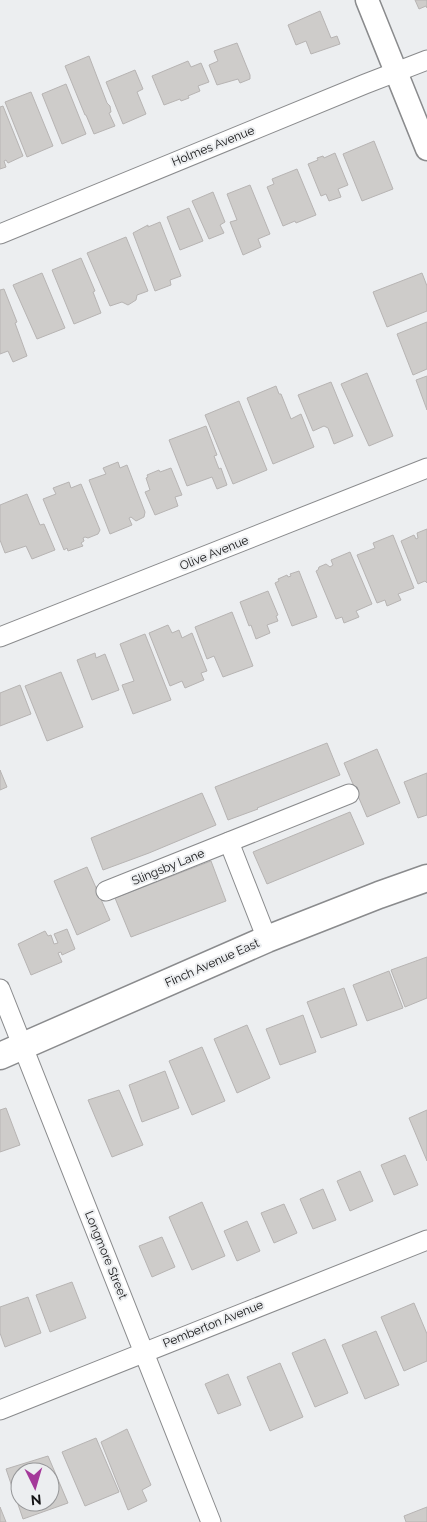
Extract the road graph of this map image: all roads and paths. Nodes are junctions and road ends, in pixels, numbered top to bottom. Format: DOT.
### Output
graph roads {
  1 [pos="367,0"];
  2 [pos="427,60"];
  3 [pos="396,72"];
  4 [pos="427,149"];
  5 [pos="0,234"];
  6 [pos="427,468"];
  7 [pos="0,637"];
  8 [pos="349,794"];
  9 [pos="229,842"];
  10 [pos="427,878"];
  11 [pos="106,891"];
  12 [pos="267,939"];
  13 [pos="0,989"];
  14 [pos="12,1051"];
  15 [pos="427,1240"];
  16 [pos="144,1352"];
  17 [pos="0,1410"];
  18 [pos="211,1522"];
  1 -- 3 [label="street"];
  2 -- 3 [label="street, Holmes Avenue"];
  3 -- 4 [label="street"];
  3 -- 5 [label="street, Holmes Avenue"];
  6 -- 7 [label="street, Olive Avenue"];
  8 -- 9 [label="street, Slingsby Lane"];
  9 -- 11 [label="street, Slingsby Lane"];
  9 -- 12 [label="street"];
  10 -- 12 [label="main road, Finch Avenue East"];
  12 -- 14 [label="main road, Finch Avenue East"];
  13 -- 14 [label="street, Longmore Street"];
  14 -- 16 [label="street, Longmore Street"];
  15 -- 16 [label="street, Pemberton Avenue"];
  16 -- 17 [label="street, Pemberton Avenue"];
  16 -- 18 [label="street, Longmore Street"];
}
